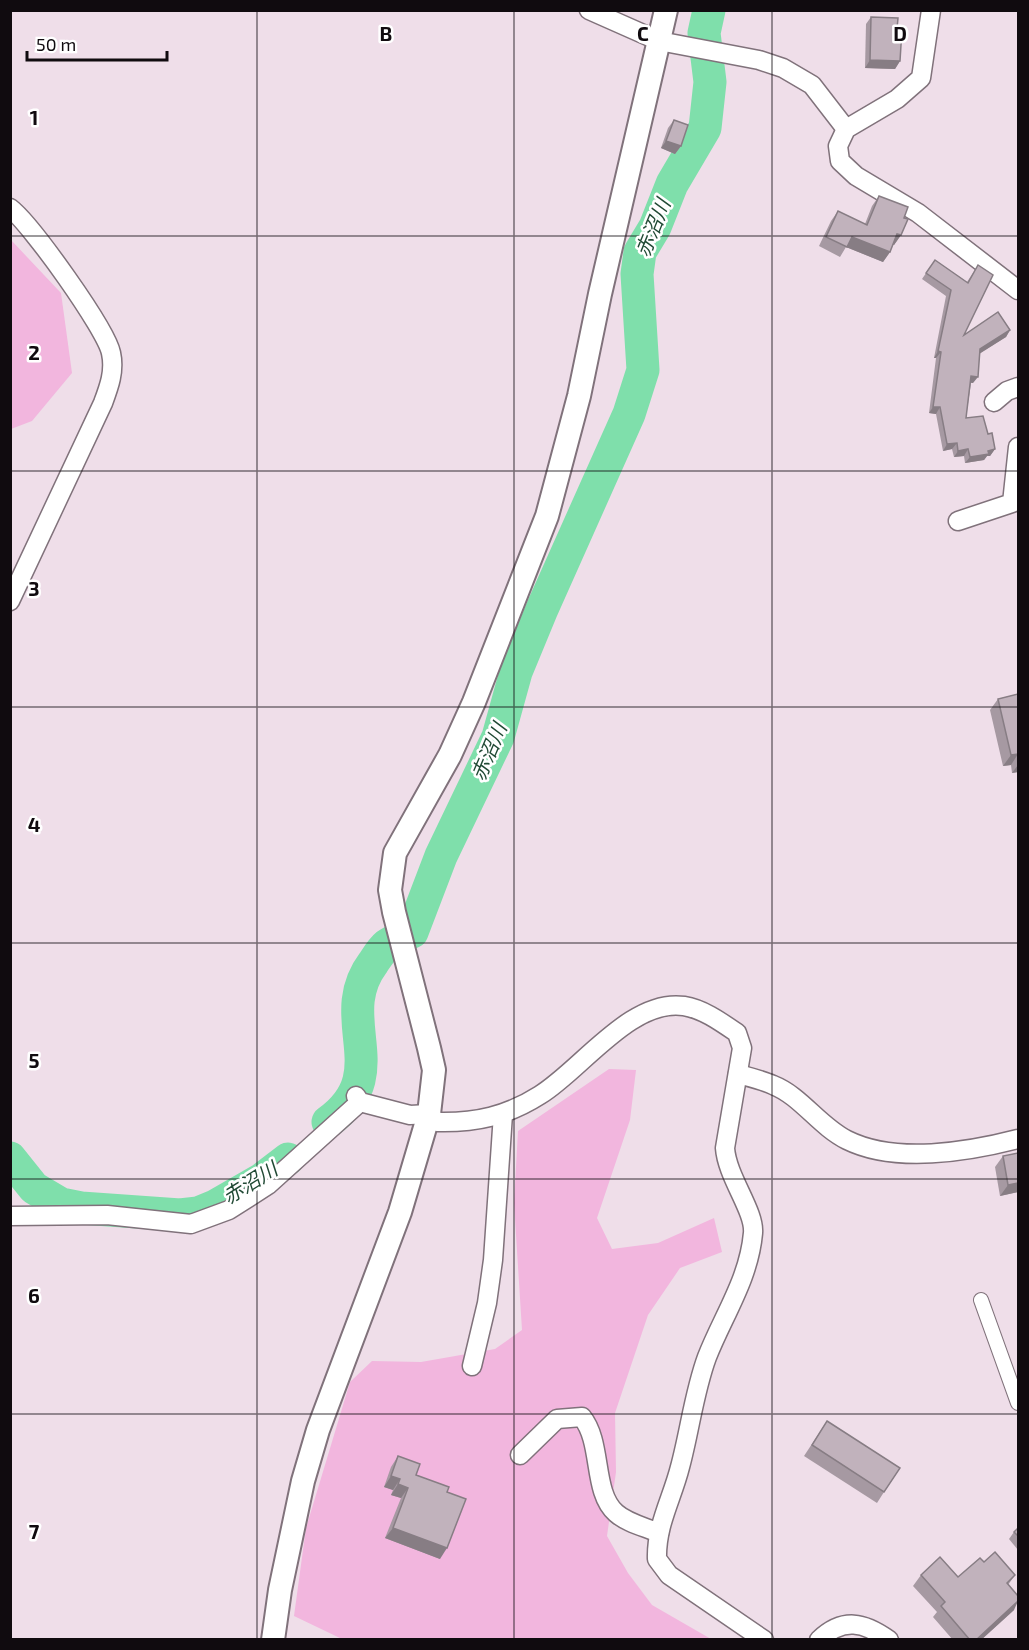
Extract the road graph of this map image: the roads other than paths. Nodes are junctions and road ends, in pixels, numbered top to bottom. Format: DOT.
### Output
graph roads {
  1 [pos="589,10"];
  2 [pos="666,10"];
  3 [pos="931,10"];
  4 [pos="659,41"];
  5 [pos="846,129"];
  6 [pos="10,208"];
  7 [pos="1018,290"];
  8 [pos="1018,387"];
  9 [pos="994,402"];
  10 [pos="1018,447"];
  11 [pos="958,521"];
  12 [pos="10,601"];
  13 [pos="738,1074"];
  14 [pos="429,1114"];
  15 [pos="503,1114"];
  16 [pos="1018,1139"];
  17 [pos="10,1216"];
  18 [pos="981,1300"];
  19 [pos="471,1366"];
  20 [pos="1018,1403"];
  21 [pos="520,1455"];
  22 [pos="658,1533"];
  23 [pos="277,1639"];
  24 [pos="765,1640"];
  25 [pos="819,1640"];
  26 [pos="889,1640"];
  1 -- 4 [label="street"];
  2 -- 4 [label="street"];
  3 -- 5 [label="street"];
  4 -- 5 [label="street"];
  4 -- 14 [label="street"];
  5 -- 7 [label="street"];
  6 -- 12 [label="street"];
  8 -- 9 [label="street"];
  10 -- 11 [label="street"];
  13 -- 15 [label="street"];
  13 -- 16 [label="street"];
  13 -- 22 [label="street"];
  14 -- 15 [label="street"];
  14 -- 17 [label="street"];
  14 -- 23 [label="street"];
  15 -- 19 [label="street"];
  18 -- 20 [label="street"];
  21 -- 22 [label="street"];
  22 -- 24 [label="street"];
  25 -- 26 [label="street"];
}
